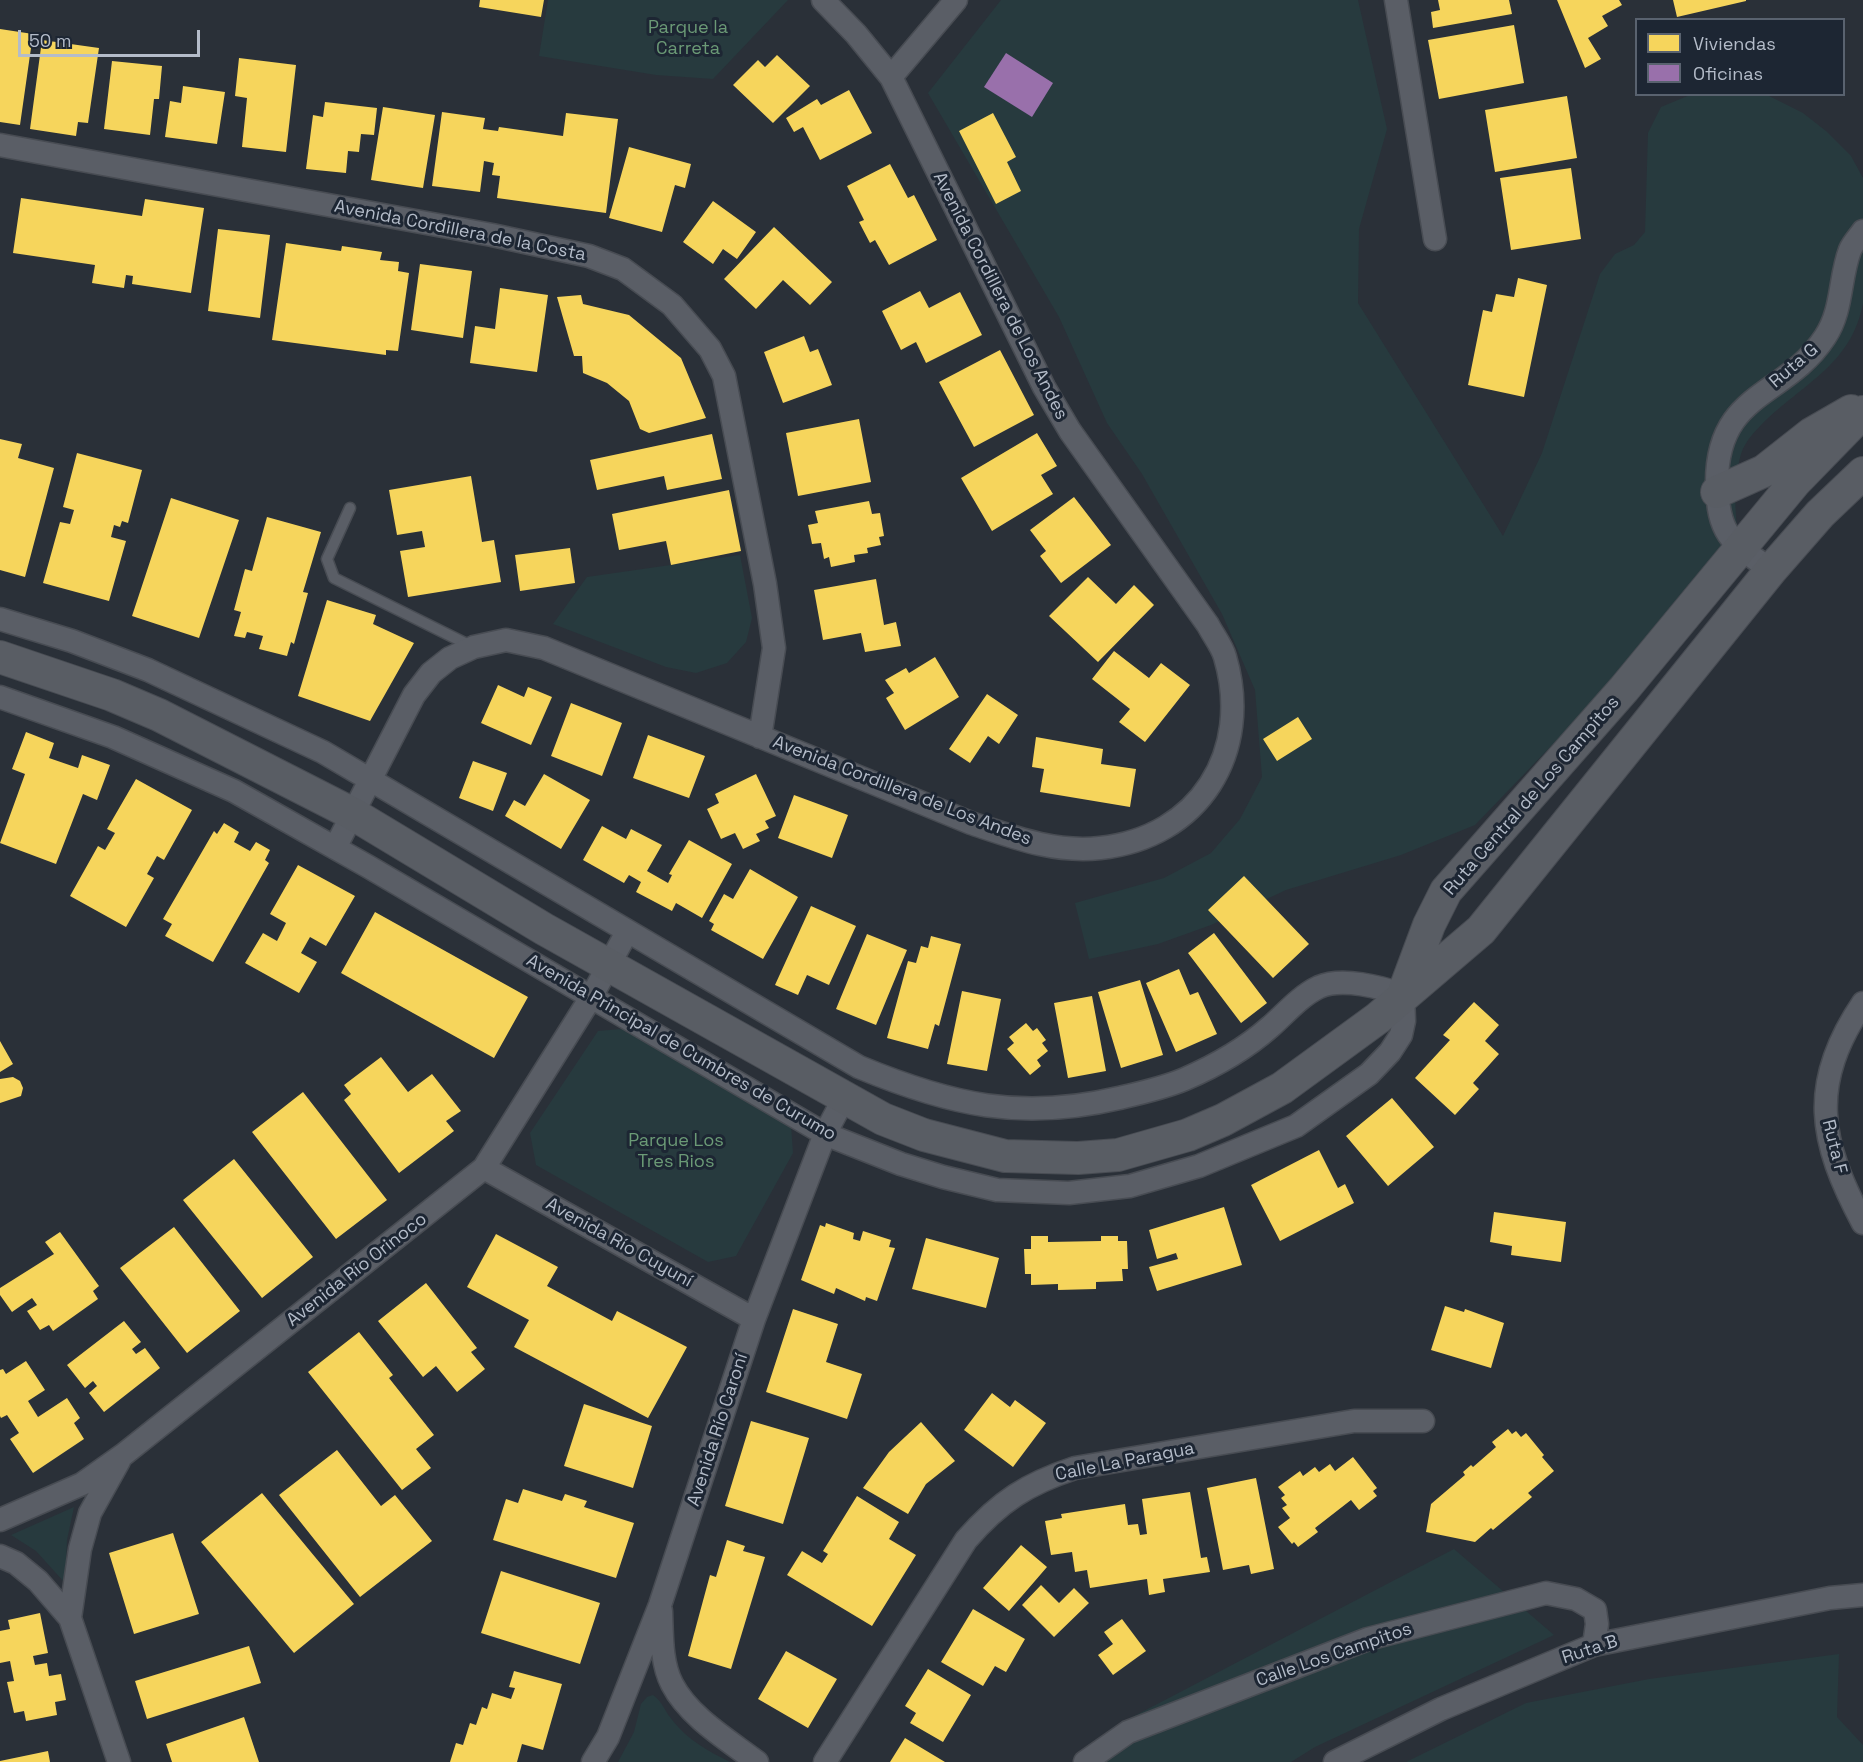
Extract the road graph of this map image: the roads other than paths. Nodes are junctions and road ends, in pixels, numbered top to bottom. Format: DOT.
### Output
graph roads {
  1 [pos="823,0"];
  2 [pos="956,0"];
  3 [pos="1396,0"];
  4 [pos="891,77"];
  5 [pos="0,145"];
  6 [pos="1863,231"];
  7 [pos="1434,239"];
  8 [pos="1863,406"];
  9 [pos="1863,412"];
  10 [pos="1863,473"];
  11 [pos="1717,492"];
  12 [pos="350,508"];
  13 [pos="1741,549"];
  14 [pos="1771,570"];
  15 [pos="0,619"];
  16 [pos="474,647"];
  17 [pos="0,657"];
  18 [pos="0,698"];
  19 [pos="760,737"];
  20 [pos="372,779"];
  21 [pos="353,814"];
  22 [pos="335,848"];
  23 [pos="627,932"];
  24 [pos="609,965"];
  25 [pos="1403,995"];
  26 [pos="590,999"];
  27 [pos="1863,1003"];
  28 [pos="844,1098"];
  29 [pos="825,1134"];
  30 [pos="484,1168"];
  31 [pos="1863,1223"];
  32 [pos="754,1319"];
  33 [pos="1423,1421"];
  34 [pos="123,1455"];
  35 [pos="0,1520"];
  36 [pos="0,1556"];
  37 [pos="1863,1595"];
  38 [pos="660,1605"];
  39 [pos="70,1618"];
  40 [pos="1594,1645"];
  41 [pos="119,1762"];
  42 [pos="593,1762"];
  43 [pos="757,1762"];
  44 [pos="825,1762"];
  45 [pos="1085,1762"];
  46 [pos="1335,1762"];
  1 -- 4 [label="street, Avenida Cordillera de Los Andes"];
  2 -- 4 [label="street"];
  3 -- 7 [label="street"];
  4 -- 19 [label="street, Avenida Cordillera de Los Andes"];
  5 -- 19 [label="street, Avenida Cordillera de la Costa"];
  6 -- 11 [label="street, Ruta G"];
  8 -- 11 [label="main road"];
  9 -- 13 [label="main road, Ruta Central de Los Campitos"];
  10 -- 14 [label="main road"];
  11 -- 13 [label="street, Ruta G"];
  12 -- 16 [label="lane"];
  13 -- 14 [label="street, Ruta G"];
  13 -- 25 [label="main road, Ruta Central de Los Campitos"];
  14 -- 25 [label="main road"];
  15 -- 20 [label="street"];
  16 -- 19 [label="street, Avenida Cordillera de Los Andes"];
  16 -- 20 [label="street, Avenida Cordillera de Los Andes"];
  17 -- 21 [label="main road, Avenida Principal de Cumbres de Curumo"];
  18 -- 22 [label="street, Avenida Principal de Cumbres de Curumo"];
  20 -- 21 [label="street, Avenida Cordillera de Los Andes"];
  20 -- 23 [label="street"];
  21 -- 22 [label="street, Avenida Cordillera de Los Andes"];
  21 -- 24 [label="main road, Avenida Principal de Cumbres de Curumo"];
  22 -- 26 [label="street, Avenida Principal de Cumbres de Curumo"];
  23 -- 24 [label="street, Avenida Río Orinoco"];
  23 -- 25 [label="street"];
  24 -- 26 [label="street, Avenida Río Orinoco"];
  24 -- 28 [label="main road, Avenida Principal de Cumbres de Curumo"];
  25 -- 28 [label="main road, Avenida Principal de Cumbres de Curumo"];
  25 -- 29 [label="street, Avenida Principal de Cumbres de Curumo"];
  26 -- 29 [label="street, Avenida Principal de Cumbres de Curumo"];
  26 -- 30 [label="street, Avenida Río Orinoco"];
  27 -- 31 [label="street, Ruta F"];
  28 -- 29 [label="street, Avenida Río Caroní"];
  29 -- 32 [label="street, Avenida Río Caroní"];
  30 -- 32 [label="street, Avenida Río Cuyuní"];
  30 -- 34 [label="street, Avenida Río Orinoco"];
  32 -- 38 [label="street, Avenida Río Caroní"];
  33 -- 44 [label="street, Calle La Paragua"];
  34 -- 35 [label="street, Avenida Río Orinoco"];
  34 -- 39 [label="street"];
  36 -- 39 [label="street"];
  37 -- 40 [label="street, Ruta B"];
  38 -- 42 [label="street, Avenida Río Caroní"];
  38 -- 43 [label="street"];
  39 -- 41 [label="street"];
  40 -- 45 [label="street, Calle Los Campitos"];
  40 -- 46 [label="street, Ruta B"];
}
